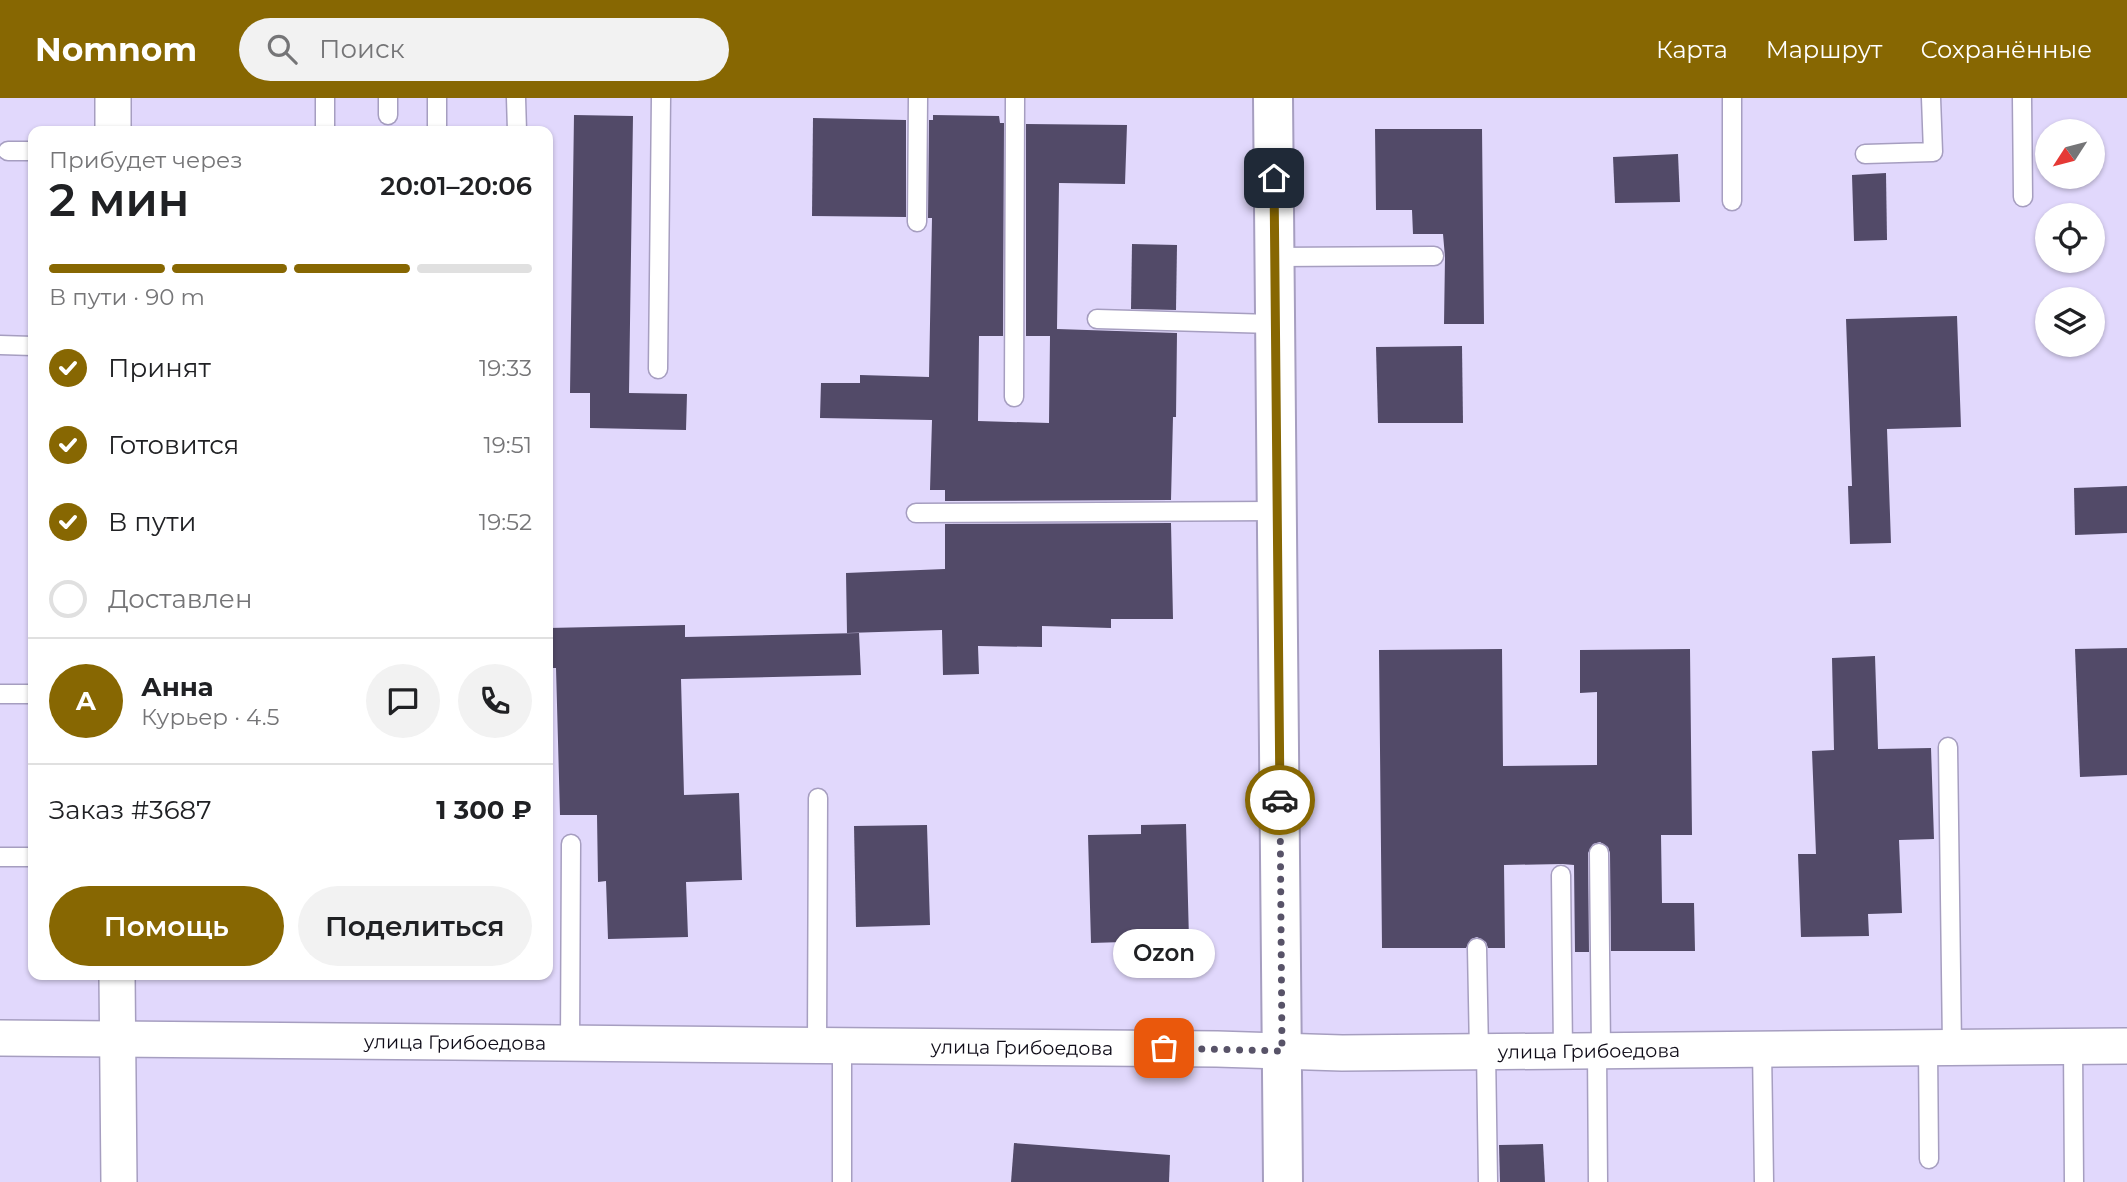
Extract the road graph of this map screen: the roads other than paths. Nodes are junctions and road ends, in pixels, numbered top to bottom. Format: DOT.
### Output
graph roads {
  1 [pos="113,98"];
  2 [pos="325,98"];
  3 [pos="437,98"];
  4 [pos="516,98"];
  5 [pos="661,98"];
  6 [pos="918,98"];
  7 [pos="1015,98"];
  8 [pos="1273,98"];
  9 [pos="1731,98"];
  10 [pos="1931,98"];
  11 [pos="2022,98"];
  12 [pos="113,126"];
  13 [pos="325,126"];
  14 [pos="437,126"];
  15 [pos="517,126"];
  16 [pos="8,151"];
  17 [pos="28,151"];
  18 [pos="1865,154"];
  19 [pos="2023,197"];
  20 [pos="1731,201"];
  21 [pos="917,222"];
  22 [pos="1434,256"];
  23 [pos="1275,257"];
  24 [pos="1097,319"];
  25 [pos="1276,324"];
  26 [pos="0,345"];
  27 [pos="28,345"];
  28 [pos="658,369"];
  29 [pos="1014,397"];
  30 [pos="1277,511"];
  31 [pos="916,513"];
  32 [pos="0,694"];
  33 [pos="28,694"];
  34 [pos="1948,747"];
  35 [pos="818,798"];
  36 [pos="571,844"];
  37 [pos="1599,853"];
  38 [pos="0,857"];
  39 [pos="28,857"];
  40 [pos="1561,875"];
  41 [pos="1478,948"];
  42 [pos="117,980"];
  43 [pos="0,1038"];
  44 [pos="117,1039"];
  45 [pos="570,1044"];
  46 [pos="830,1045"];
  47 [pos="2073,1046"];
  48 [pos="2127,1046"];
  49 [pos="1940,1047"];
  50 [pos="1762,1049"];
  51 [pos="1282,1051"];
  52 [pos="1587,1051"];
  53 [pos="1483,1052"];
  54 [pos="1929,1159"];
  55 [pos="119,1182"];
  56 [pos="842,1182"];
  57 [pos="1283,1182"];
  58 [pos="1488,1182"];
  59 [pos="1598,1182"];
  60 [pos="1764,1182"];
  61 [pos="2074,1182"];
  1 -- 12 [label="street"];
  2 -- 13 [label="lane"];
  3 -- 14 [label="lane"];
  4 -- 15 [label="lane"];
  5 -- 28 [label="lane"];
  6 -- 21 [label="lane"];
  7 -- 29 [label="lane"];
  8 -- 23 [label="main road"];
  9 -- 20 [label="lane"];
  10 -- 18 [label="lane"];
  11 -- 19 [label="lane"];
  16 -- 17 [label="lane"];
  22 -- 23 [label="lane"];
  23 -- 25 [label="main road"];
  24 -- 25 [label="lane"];
  25 -- 30 [label="main road"];
  26 -- 27 [label="lane"];
  30 -- 31 [label="lane"];
  30 -- 51 [label="main road"];
  32 -- 33 [label="lane"];
  34 -- 49 [label="lane"];
  35 -- 46 [label="lane"];
  36 -- 45 [label="lane"];
  37 -- 52 [label="lane"];
  38 -- 39 [label="lane"];
  40 -- 52 [label="lane"];
  41 -- 53 [label="lane"];
  42 -- 44 [label="street"];
  43 -- 44 [label="street, улица Грибоедова"];
  44 -- 45 [label="street, улица Грибоедова"];
  44 -- 55 [label="street"];
  45 -- 46 [label="street, улица Грибоедова"];
  46 -- 51 [label="street, улица Грибоедова"];
  46 -- 56 [label="lane"];
  47 -- 48 [label="street, улица Грибоедова"];
  47 -- 49 [label="street, улица Грибоедова"];
  47 -- 61 [label="lane"];
  49 -- 50 [label="street, улица Грибоедова"];
  49 -- 54 [label="lane"];
  50 -- 52 [label="street, улица Грибоедова"];
  50 -- 60 [label="lane"];
  51 -- 53 [label="street, улица Грибоедова"];
  51 -- 57 [label="main road"];
  52 -- 53 [label="street, улица Грибоедова"];
  52 -- 59 [label="lane"];
  53 -- 58 [label="lane"];
}
